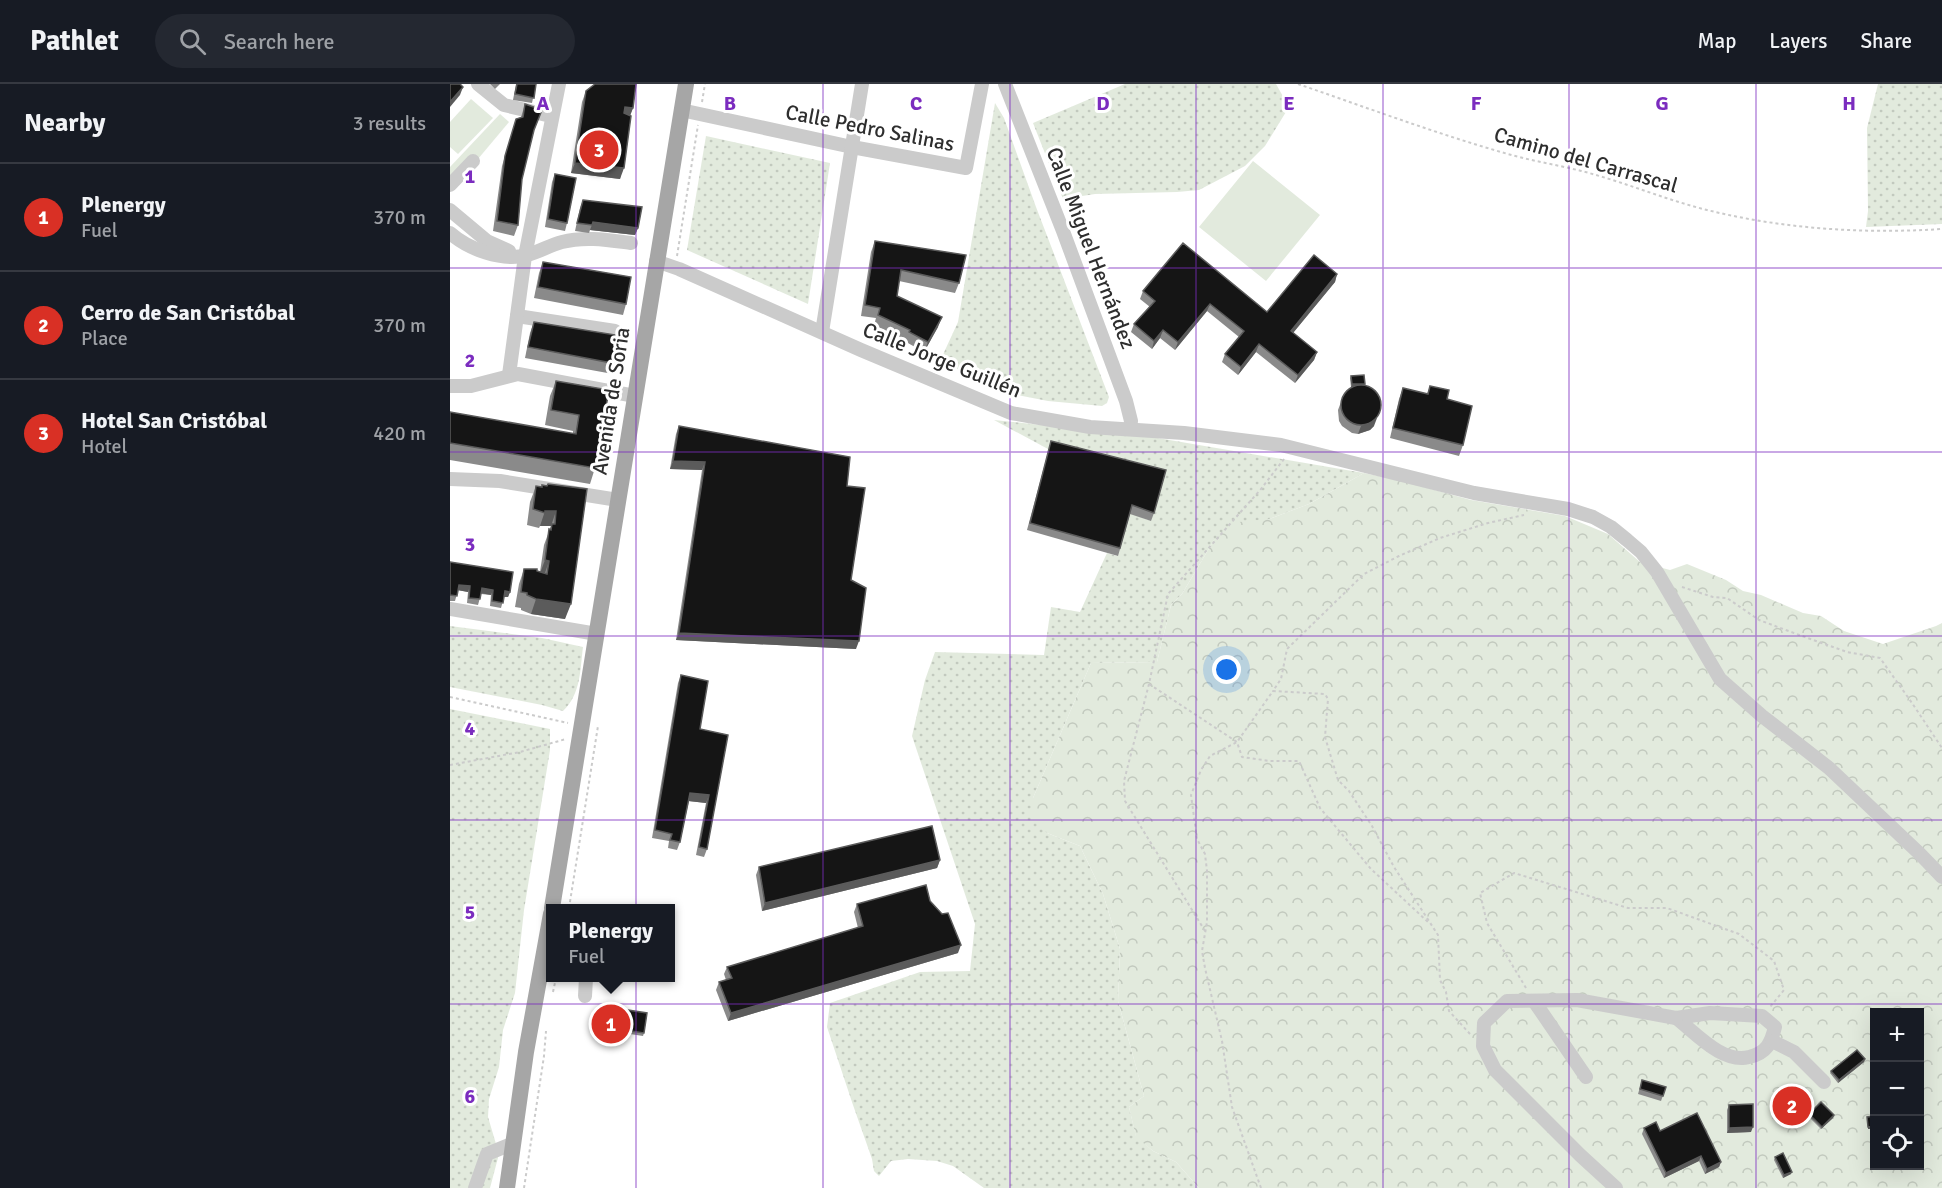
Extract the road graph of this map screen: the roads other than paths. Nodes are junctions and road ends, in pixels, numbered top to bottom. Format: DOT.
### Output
graph roads {
  1 [pos="478,84"];
  2 [pos="559,84"];
  3 [pos="686,84"];
  4 [pos="862,84"];
  5 [pos="982,84"];
  6 [pos="1005,84"];
  7 [pos="681,110"];
  8 [pos="551,116"];
  9 [pos="852,147"];
  10 [pos="473,160"];
  11 [pos="450,185"];
  12 [pos="450,210"];
  13 [pos="450,233"];
  14 [pos="631,243"];
  15 [pos="525,256"];
  16 [pos="656,261"];
  17 [pos="517,316"];
  18 [pos="615,331"];
  19 [pos="822,332"];
  20 [pos="509,375"];
  21 [pos="450,386"];
  22 [pos="635,396"];
  23 [pos="1130,429"];
  24 [pos="450,479"];
  25 [pos="618,500"];
  26 [pos="450,609"];
  27 [pos="597,634"];
  28 [pos="1942,877"];
  29 [pos="553,904"];
  30 [pos="546,944"];
  31 [pos="586,982"];
  32 [pos="585,996"];
  33 [pos="1534,1001"];
  34 [pos="1676,1018"];
  35 [pos="1772,1041"];
  36 [pos="1586,1077"];
  37 [pos="1824,1082"];
  38 [pos="514,1143"];
  39 [pos="475,1188"];
  40 [pos="507,1188"];
  41 [pos="1616,1188"];
  1 -- 8 [label="street"];
  2 -- 8 [label="street"];
  3 -- 7 [label="main road, Avenida de Soria"];
  4 -- 9 [label="street"];
  5 -- 9 [label="street, Calle Pedro Salinas"];
  6 -- 23 [label="street, Calle Miguel Hernández"];
  7 -- 9 [label="street, Calle Pedro Salinas"];
  7 -- 16 [label="main road, Avenida de Soria"];
  8 -- 15 [label="street"];
  9 -- 19 [label="street"];
  10 -- 11 [label="street"];
  12 -- 15 [label="street"];
  13 -- 15 [label="street"];
  14 -- 15 [label="street"];
  15 -- 17 [label="street"];
  16 -- 19 [label="street, Calle Jorge Guillén"];
  16 -- 22 [label="main road, Avenida de Soria"];
  17 -- 18 [label="street"];
  17 -- 20 [label="street"];
  19 -- 23 [label="street, Calle Jorge Guillén"];
  20 -- 21 [label="street"];
  20 -- 22 [label="street"];
  22 -- 25 [label="main road, Avenida de Soria"];
  23 -- 28 [label="street, Calle Jorge Guillén"];
  24 -- 25 [label="street"];
  25 -- 27 [label="main road, Avenida de Soria"];
  26 -- 27 [label="street"];
  27 -- 29 [label="main road, Avenida de Soria"];
  30 -- 38 [label="main road"];
  31 -- 32 [label="street"];
  33 -- 34 [label="street"];
  33 -- 36 [label="street"];
  33 -- 41 [label="street"];
  34 -- 35 [label="street"];
  34 -- 35 [label="street"];
  35 -- 37 [label="street"];
  38 -- 39 [label="street"];
  38 -- 40 [label="main road"];
}
